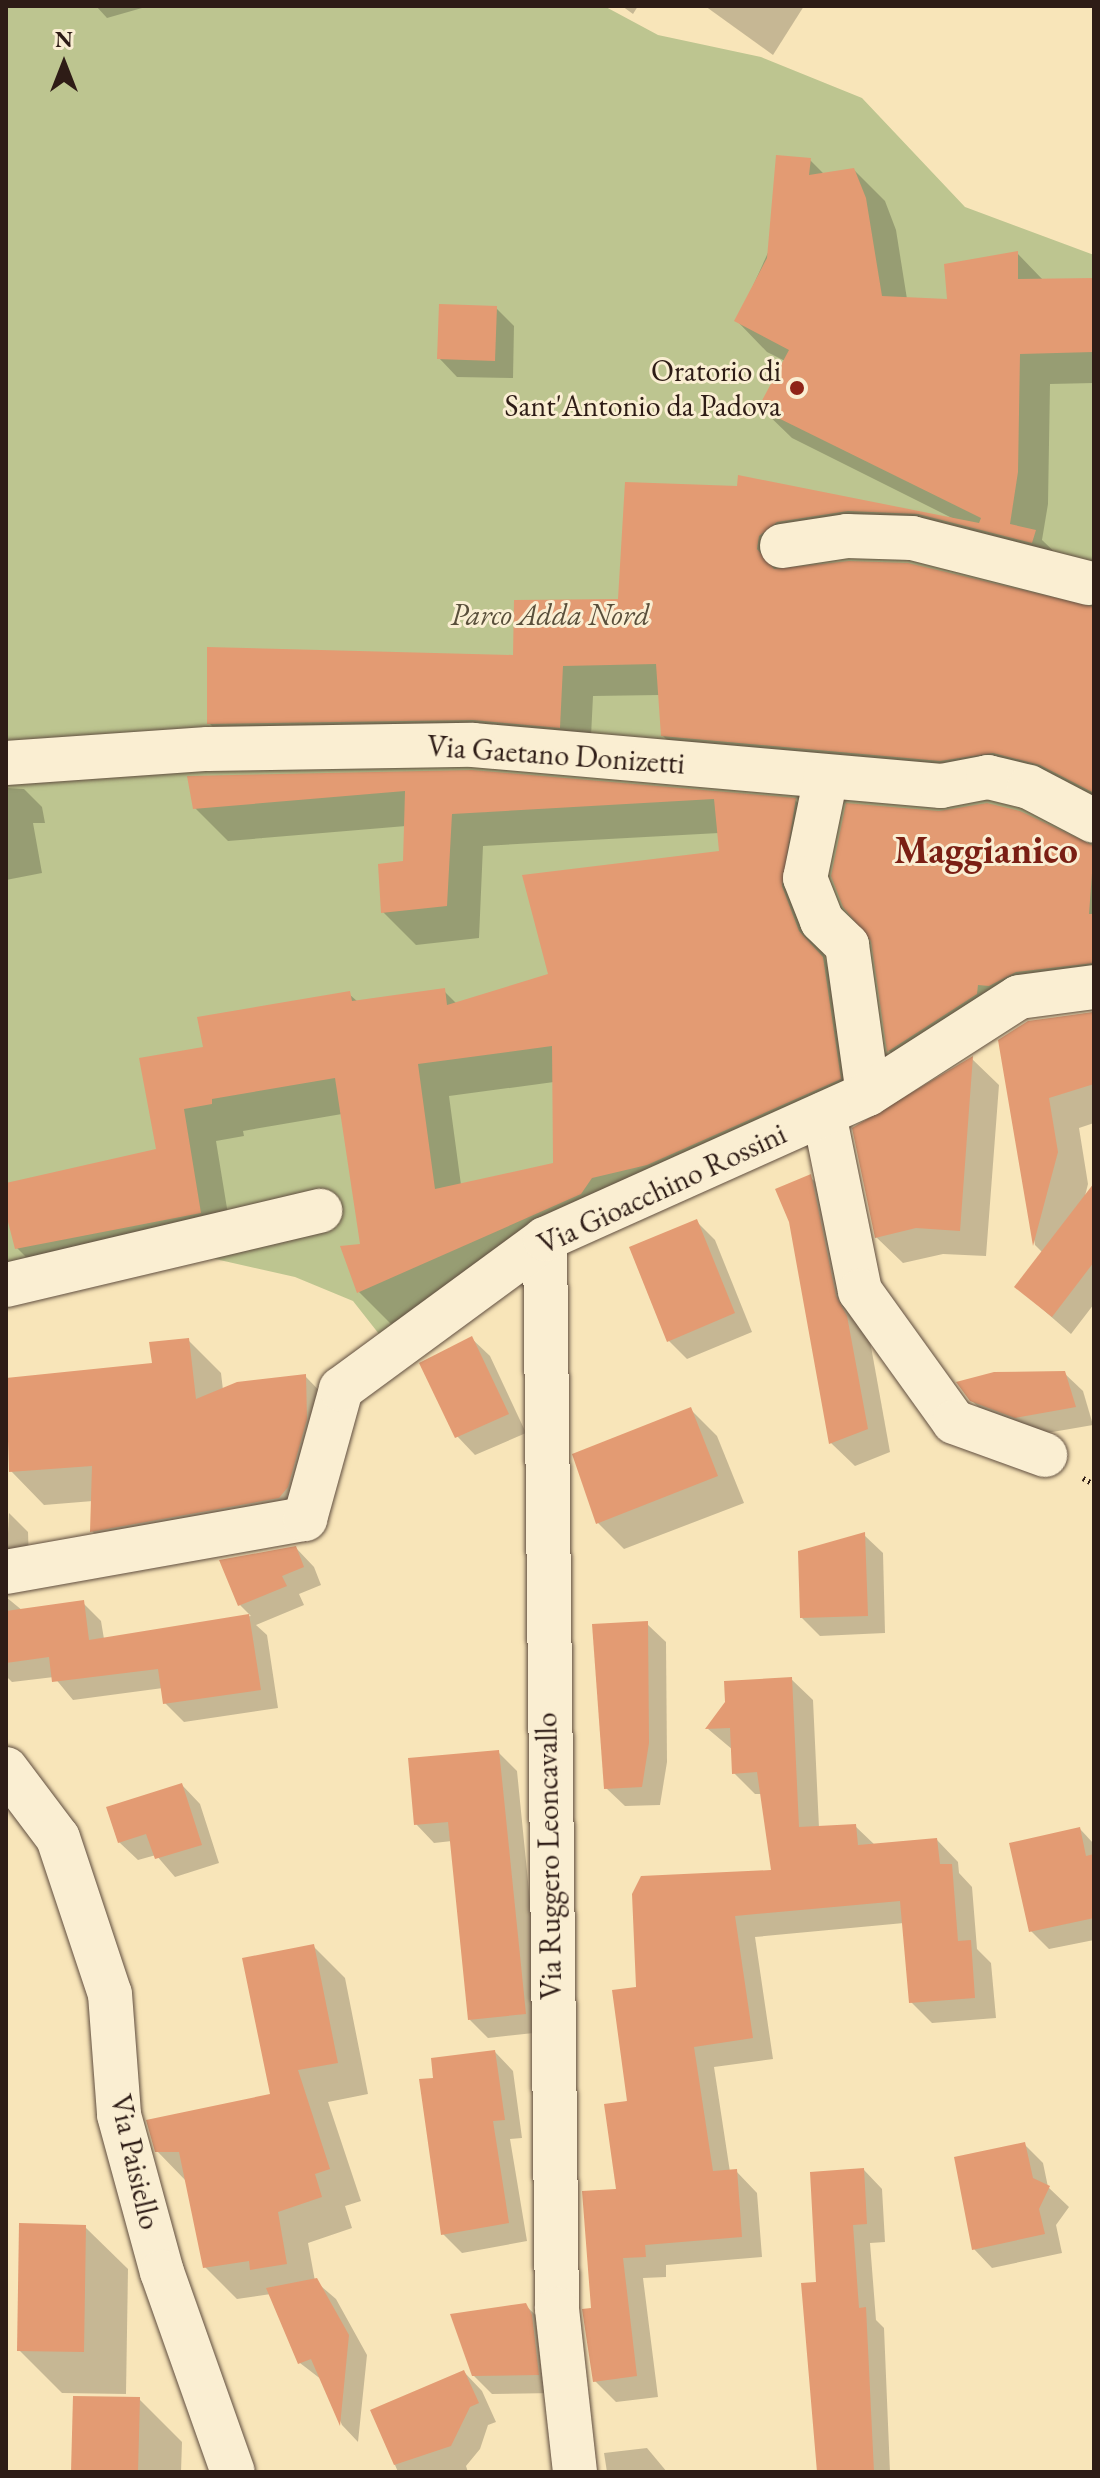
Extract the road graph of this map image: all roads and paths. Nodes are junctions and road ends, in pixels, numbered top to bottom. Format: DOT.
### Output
graph roads {
  1 [pos="782,546"];
  2 [pos="1088,583"];
  3 [pos="6,763"];
  4 [pos="826,777"];
  5 [pos="1094,821"];
  6 [pos="1094,987"];
  7 [pos="868,1094"];
  8 [pos="824,1114"];
  9 [pos="320,1211"];
  10 [pos="545,1239"];
  11 [pos="6,1285"];
  12 [pos="1045,1455"];
  13 [pos="6,1572"];
  14 [pos="6,1769"];
  15 [pos="233,2472"];
  16 [pos="575,2472"];
  1 -- 2 [label="street"];
  3 -- 4 [label="street, Via Gaetano Donizetti"];
  4 -- 5 [label="street, Via Gaetano Donizetti"];
  4 -- 7 [label="street"];
  6 -- 7 [label="street, Via Gioacchino Rossini"];
  7 -- 8 [label="street, Via Gioacchino Rossini"];
  8 -- 10 [label="street, Via Gioacchino Rossini"];
  8 -- 12 [label="street"];
  9 -- 11 [label="street"];
  10 -- 13 [label="street, Via Gioacchino Rossini"];
  10 -- 16 [label="street, Via Ruggero Leoncavallo"];
  14 -- 15 [label="street, Via Paisiello"];
}
